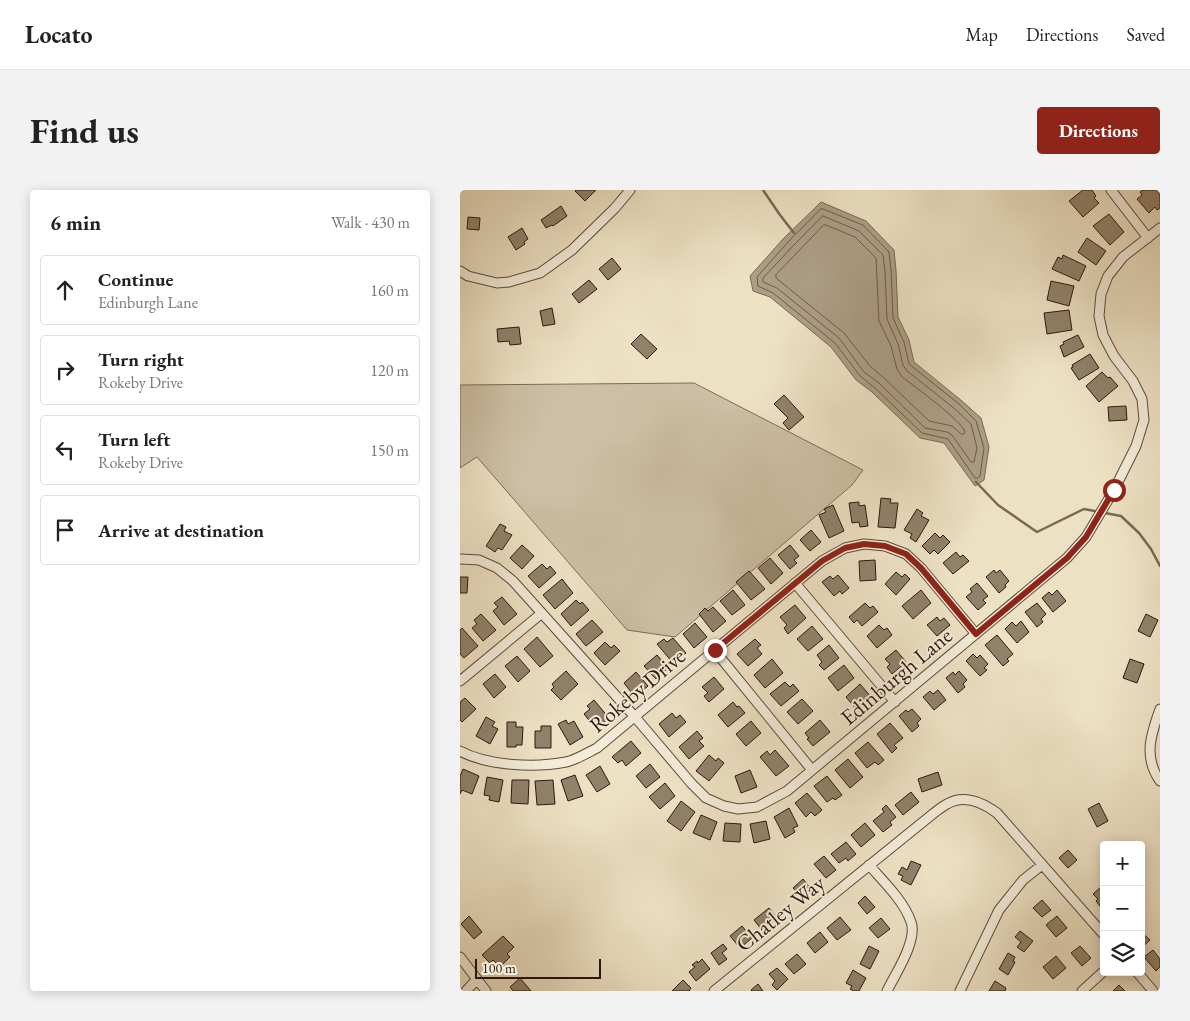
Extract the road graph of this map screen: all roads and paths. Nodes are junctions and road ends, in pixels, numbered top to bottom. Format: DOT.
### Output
graph roads {
  1 [pos="630,190"];
  2 [pos="1111,190"];
  3 [pos="1160,228"];
  4 [pos="1148,238"];
  5 [pos="460,271"];
  6 [pos="460,559"];
  7 [pos="795,583"];
  8 [pos="542,613"];
  9 [pos="976,634"];
  10 [pos="715,650"];
  11 [pos="460,680"];
  12 [pos="895,702"];
  13 [pos="1160,709"];
  14 [pos="635,718"];
  15 [pos="460,751"];
  16 [pos="812,770"];
  17 [pos="1160,781"];
  18 [pos="869,865"];
  19 [pos="1042,865"];
  20 [pos="1100,931"];
  21 [pos="460,957"];
  22 [pos="1100,975"];
  23 [pos="1141,976"];
  24 [pos="477,979"];
  25 [pos="466,991"];
  26 [pos="486,991"];
  27 [pos="714,991"];
  28 [pos="887,991"];
  29 [pos="960,991"];
  30 [pos="1082,991"];
  31 [pos="1154,991"];
  1 -- 5 [label="street"];
  2 -- 4 [label="street"];
  3 -- 4 [label="street, Edinburgh Lane"];
  4 -- 9 [label="street, Edinburgh Lane"];
  6 -- 8 [label="street, Edinburgh Lane"];
  7 -- 9 [label="street, Rokeby Drive"];
  7 -- 10 [label="street, Rokeby Drive"];
  7 -- 12 [label="street"];
  8 -- 11 [label="street"];
  8 -- 14 [label="street, Edinburgh Lane"];
  9 -- 12 [label="street, Edinburgh Lane"];
  10 -- 14 [label="street, Rokeby Drive"];
  10 -- 16 [label="street"];
  12 -- 16 [label="street, Edinburgh Lane"];
  13 -- 17 [label="street"];
  14 -- 15 [label="street, Rokeby Drive"];
  14 -- 16 [label="street, Edinburgh Lane"];
  18 -- 19 [label="street, Chatley Way"];
  18 -- 27 [label="street, Chatley Way"];
  18 -- 28 [label="street"];
  19 -- 20 [label="street, Chatley Way"];
  19 -- 29 [label="street"];
  21 -- 24 [label="street"];
  22 -- 30 [label="street"];
  23 -- 31 [label="street"];
  24 -- 25 [label="street"];
  24 -- 26 [label="street"];
}
